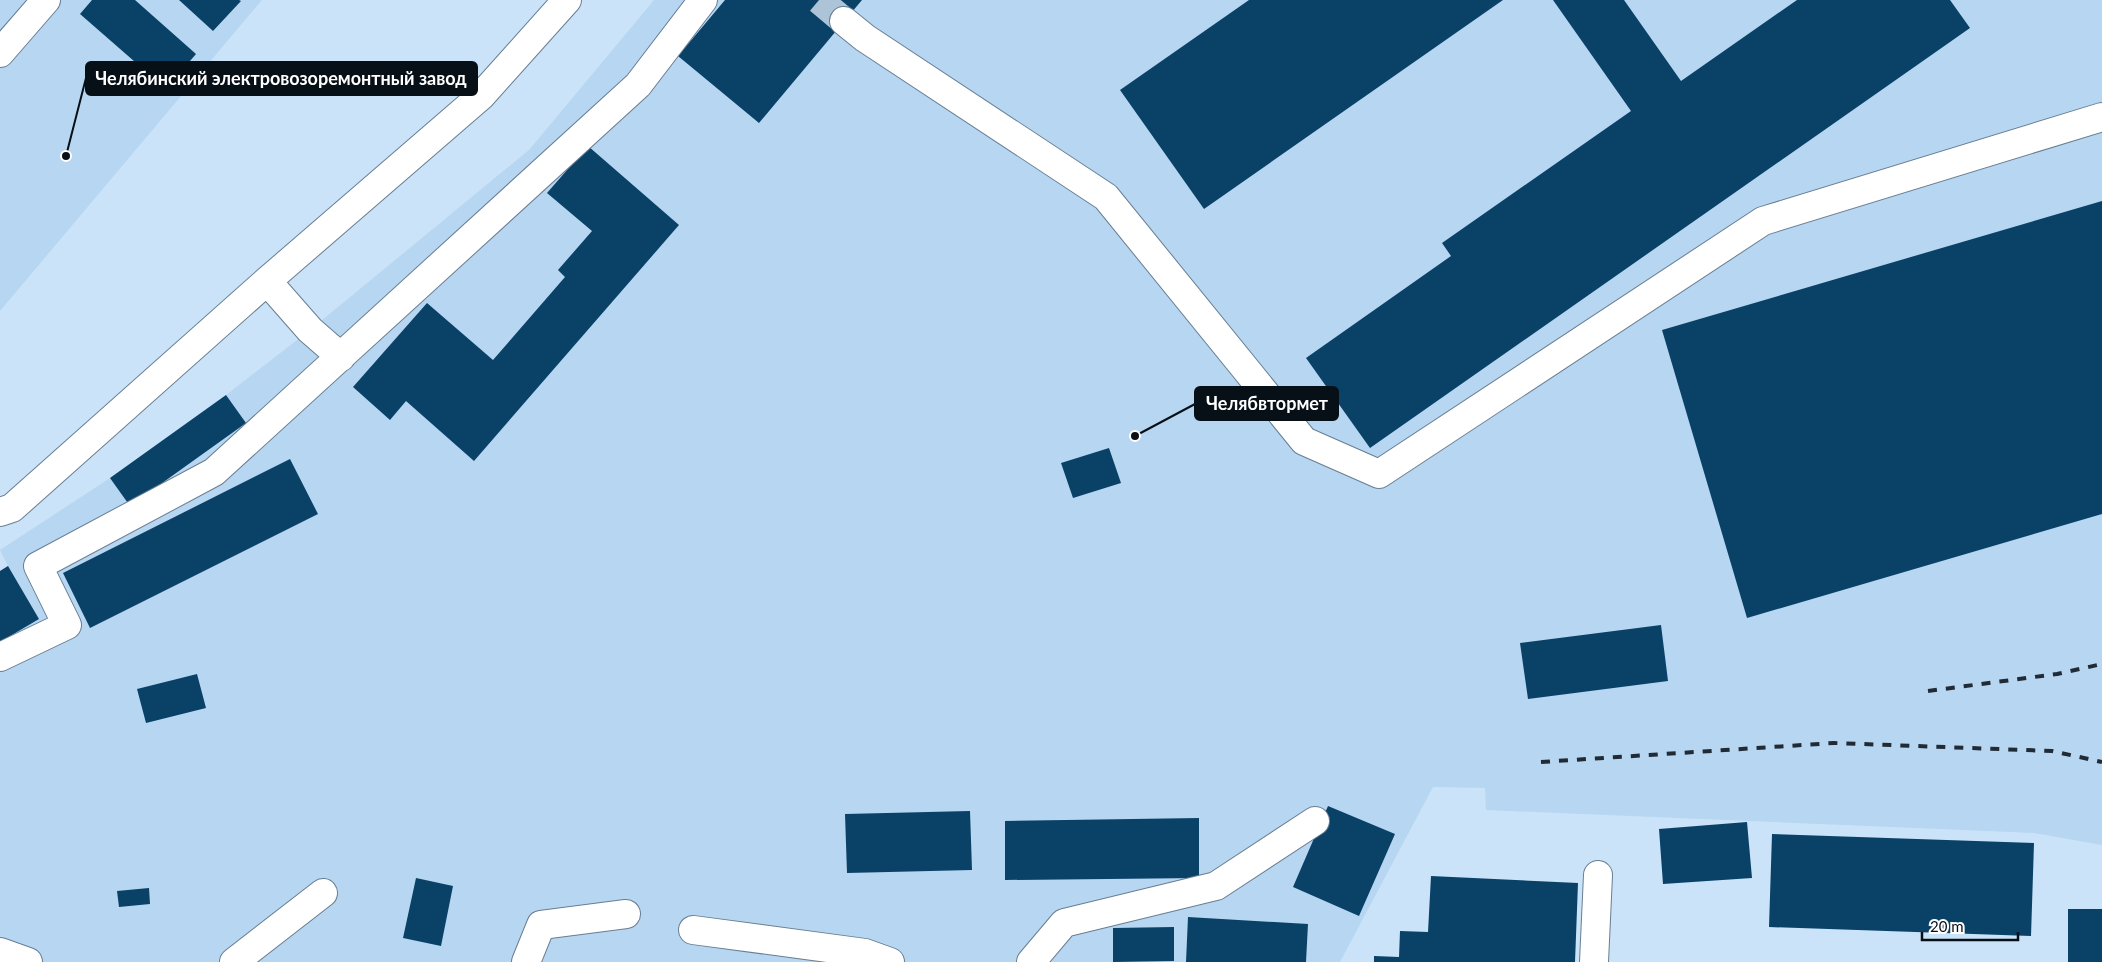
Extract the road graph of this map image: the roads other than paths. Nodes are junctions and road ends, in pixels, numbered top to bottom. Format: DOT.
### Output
graph roads {
  1 [pos="46,0"];
  2 [pos="567,0"];
  3 [pos="703,0"];
  4 [pos="844,21"];
  5 [pos="0,53"];
  6 [pos="2102,117"];
  7 [pos="267,281"];
  8 [pos="341,357"];
  9 [pos="0,512"];
  10 [pos="0,657"];
  11 [pos="1315,821"];
  12 [pos="1598,875"];
  13 [pos="323,893"];
  14 [pos="626,914"];
  15 [pos="693,930"];
  16 [pos="0,952"];
  17 [pos="28,962"];
  18 [pos="234,962"];
  19 [pos="526,962"];
  20 [pos="890,962"];
  21 [pos="1031,962"];
  22 [pos="1594,962"];
  1 -- 5 [label="lane"];
  2 -- 7 [label="lane"];
  3 -- 8 [label="lane"];
  4 -- 6 [label="lane"];
  7 -- 8 [label="lane"];
  7 -- 9 [label="lane"];
  8 -- 10 [label="lane"];
  11 -- 21 [label="lane"];
  12 -- 22 [label="lane"];
  13 -- 18 [label="lane"];
  14 -- 19 [label="lane"];
  15 -- 20 [label="lane"];
  16 -- 17 [label="lane"];
}
